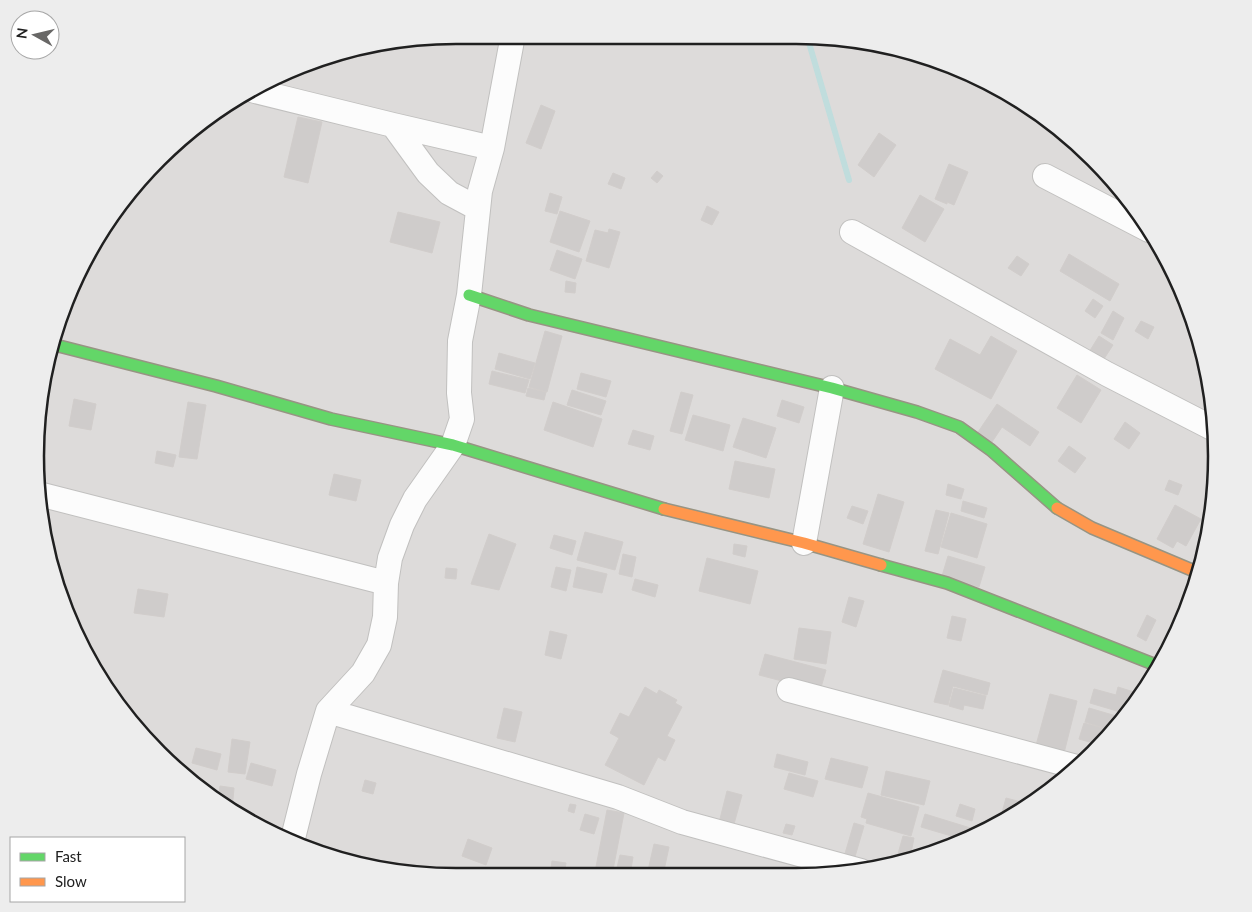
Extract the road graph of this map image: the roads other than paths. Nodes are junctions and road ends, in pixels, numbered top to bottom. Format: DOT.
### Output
graph roads {
  1 [pos="511,44"];
  2 [pos="262,93"];
  3 [pos="394,126"];
  4 [pos="492,148"];
  5 [pos="1045,176"];
  6 [pos="477,208"];
  7 [pos="1136,223"];
  8 [pos="852,232"];
  9 [pos="469,295"];
  10 [pos="59,347"];
  11 [pos="832,388"];
  12 [pos="1207,425"];
  13 [pos="453,445"];
  14 [pos="46,496"];
  15 [pos="804,543"];
  16 [pos="1192,570"];
  17 [pos="386,583"];
  18 [pos="1152,664"];
  19 [pos="789,690"];
  20 [pos="328,711"];
  21 [pos="1069,765"];
  22 [pos="294,835"];
  23 [pos="841,866"];
  1 -- 4 [label="street"];
  2 -- 3 [label="street"];
  3 -- 4 [label="street"];
  3 -- 6 [label="street"];
  4 -- 6 [label="street"];
  5 -- 7 [label="street"];
  6 -- 9 [label="street"];
  8 -- 12 [label="street"];
  9 -- 11 [label="street"];
  9 -- 13 [label="street"];
  10 -- 13 [label="street"];
  11 -- 15 [label="street"];
  11 -- 16 [label="street"];
  13 -- 15 [label="street"];
  13 -- 17 [label="street"];
  14 -- 17 [label="street"];
  15 -- 18 [label="street"];
  17 -- 20 [label="street"];
  19 -- 21 [label="street"];
  20 -- 22 [label="street"];
  20 -- 23 [label="street"];
}
